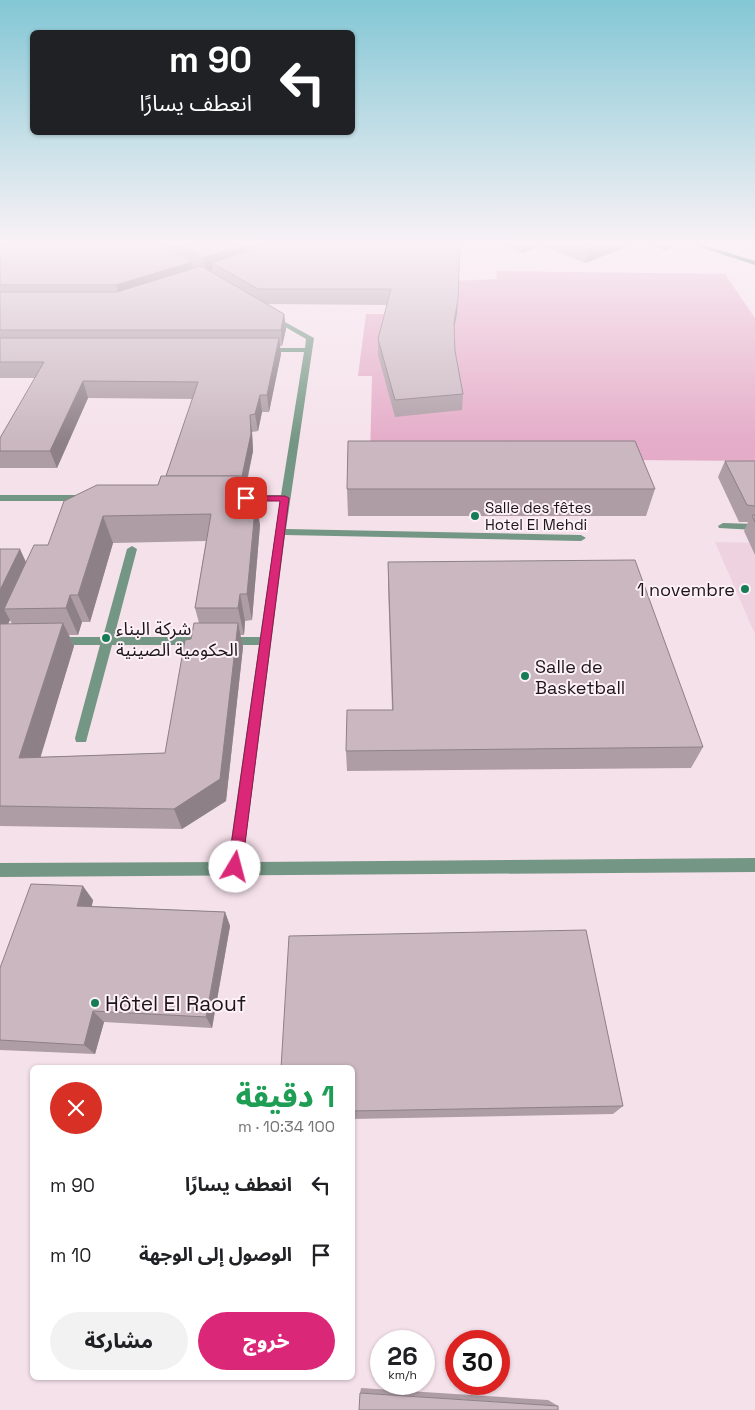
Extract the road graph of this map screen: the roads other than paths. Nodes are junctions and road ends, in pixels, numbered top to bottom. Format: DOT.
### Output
graph roads {
  1 [pos="263,311"];
  2 [pos="259,350"];
  3 [pos="309,350"];
  4 [pos="0,498"];
  5 [pos="100,498"];
  6 [pos="226,498"];
  7 [pos="285,498"];
  8 [pos="723,526"];
  9 [pos="755,527"];
  10 [pos="280,532"];
  11 [pos="582,538"];
  12 [pos="132,549"];
  13 [pos="108,640"];
  14 [pos="48,641"];
  15 [pos="265,641"];
  16 [pos="81,738"];
  17 [pos="755,865"];
  18 [pos="235,867"];
  19 [pos="0,870"];
  1 -- 3 [label="street"];
  2 -- 3 [label="street"];
  3 -- 7 [label="street"];
  4 -- 5 [label="street"];
  6 -- 7 [label="street"];
  7 -- 10 [label="street"];
  8 -- 9 [label="street"];
  10 -- 11 [label="street"];
  10 -- 15 [label="street"];
  12 -- 13 [label="street"];
  13 -- 14 [label="street"];
  13 -- 15 [label="street"];
  13 -- 16 [label="street"];
  15 -- 18 [label="street"];
  17 -- 18 [label="street"];
  18 -- 19 [label="street"];
}
